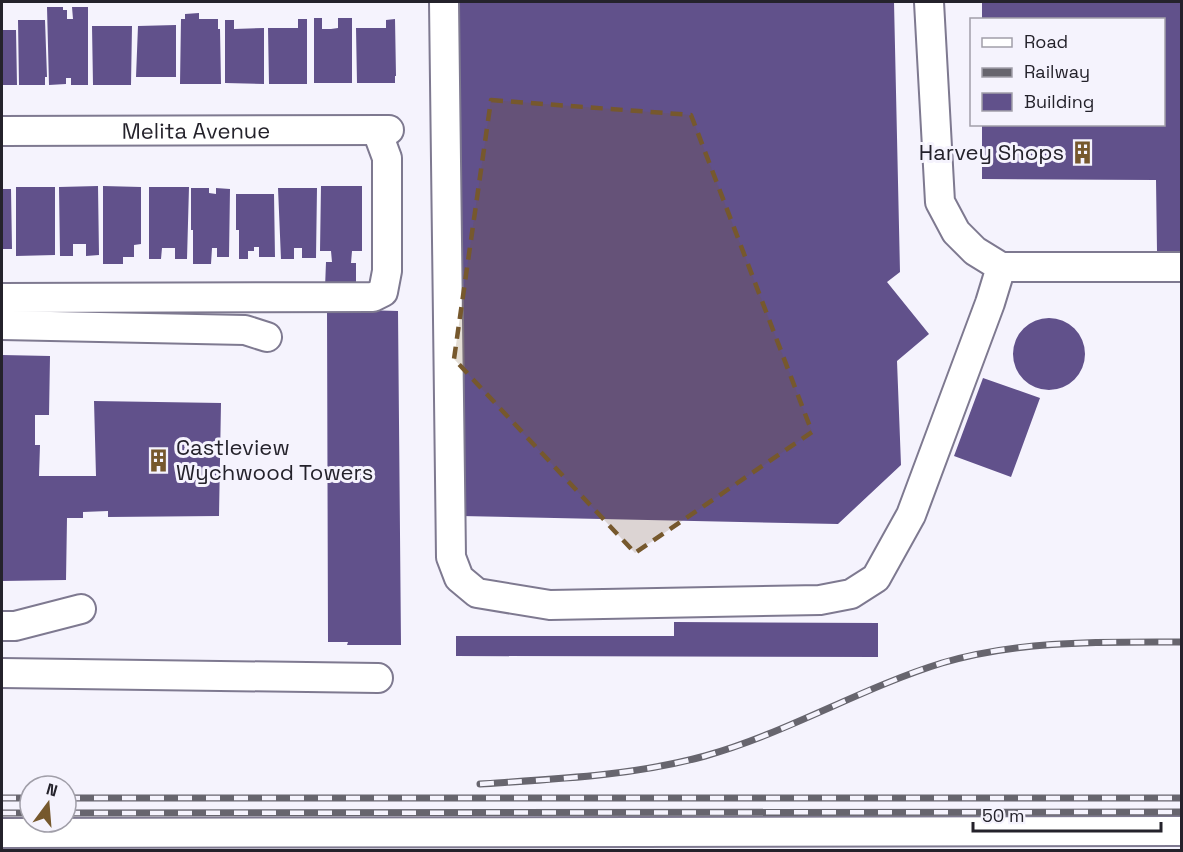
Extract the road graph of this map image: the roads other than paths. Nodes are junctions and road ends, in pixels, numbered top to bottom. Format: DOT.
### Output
graph roads {
  1 [pos="444,2"];
  2 [pos="929,2"];
  3 [pos="2,131"];
  4 [pos="1001,267"];
  5 [pos="1182,267"];
  6 [pos="2,298"];
  7 [pos="2,325"];
  8 [pos="267,337"];
  9 [pos="81,609"];
  10 [pos="2,626"];
  11 [pos="2,673"];
  12 [pos="378,678"];
  13 [pos="1182,831"];
  14 [pos="2,833"];
  1 -- 4 [label="street"];
  2 -- 4 [label="street"];
  3 -- 6 [label="street, Melita Avenue"];
  4 -- 5 [label="street"];
  7 -- 8 [label="street"];
  9 -- 10 [label="street"];
  11 -- 12 [label="street"];
  13 -- 14 [label="street"];
}
